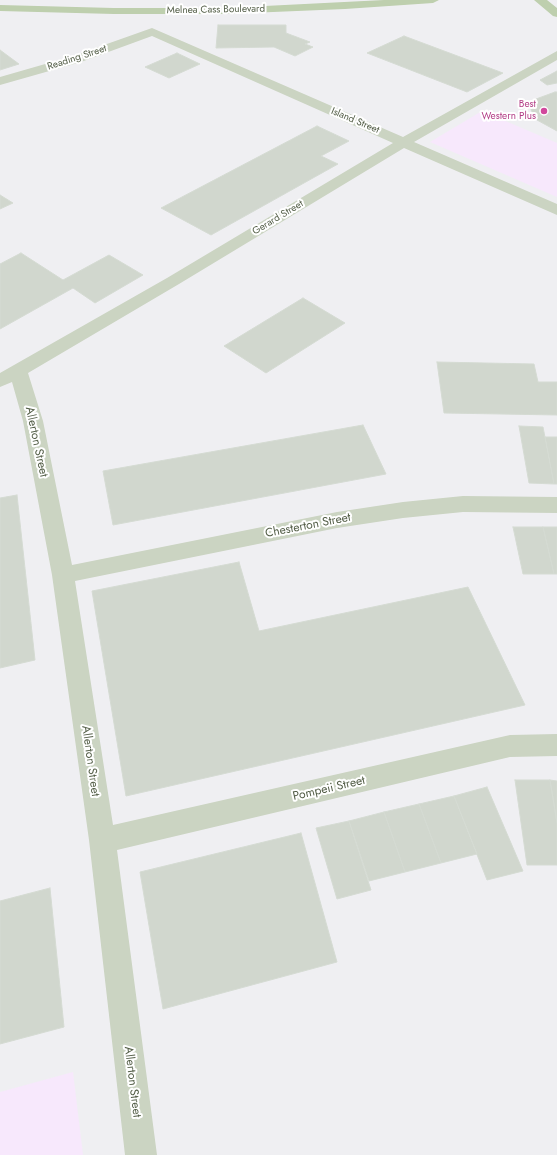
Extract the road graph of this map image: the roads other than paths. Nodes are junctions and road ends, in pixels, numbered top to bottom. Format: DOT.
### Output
graph roads {
  1 [pos="432,0"];
  2 [pos="540,0"];
  3 [pos="0,8"];
  4 [pos="557,14"];
  5 [pos="152,32"];
  6 [pos="557,55"];
  7 [pos="0,81"];
  8 [pos="404,142"];
  9 [pos="557,210"];
  10 [pos="9,376"];
  11 [pos="557,505"];
  12 [pos="63,575"];
  13 [pos="557,745"];
  14 [pos="102,840"];
  15 [pos="141,1155"];
  1 -- 3 [label="main road, Melnea Cass Boulevard"];
  2 -- 4 [label="main road"];
  5 -- 7 [label="street, Reading Street"];
  5 -- 8 [label="street, Island Street"];
  6 -- 8 [label="street, Gerard Street"];
  8 -- 9 [label="street, Island Street"];
  8 -- 10 [label="street, Gerard Street"];
  10 -- 12 [label="street, Allerton Street"];
  11 -- 12 [label="street, Chesterton Street"];
  12 -- 14 [label="street, Allerton Street"];
  13 -- 14 [label="street, Pompeii Street"];
  14 -- 15 [label="street, Allerton Street"];
}
